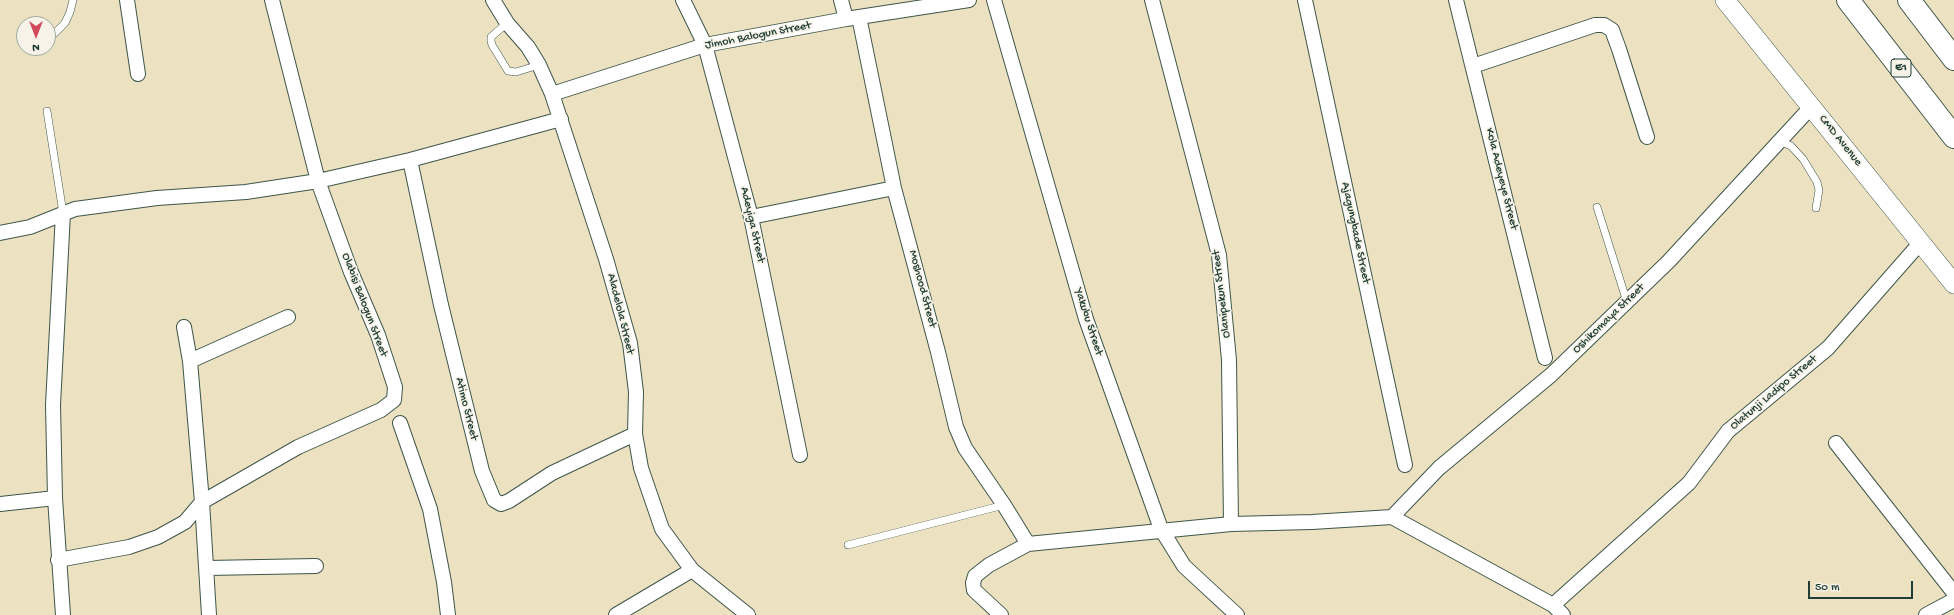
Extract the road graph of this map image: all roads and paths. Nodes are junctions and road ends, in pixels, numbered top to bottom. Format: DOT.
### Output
graph roads {
  1 [pos="72,0"];
  2 [pos="127,0"];
  3 [pos="272,0"];
  4 [pos="492,0"];
  5 [pos="683,0"];
  6 [pos="841,0"];
  7 [pos="969,0"];
  8 [pos="994,0"];
  9 [pos="1152,0"];
  10 [pos="1305,0"];
  11 [pos="1456,0"];
  12 [pos="1725,0"];
  13 [pos="1848,0"];
  14 [pos="1909,0"];
  15 [pos="852,18"];
  16 [pos="507,23"];
  17 [pos="56,31"];
  18 [pos="705,45"];
  19 [pos="1954,59"];
  20 [pos="539,65"];
  21 [pos="1473,66"];
  22 [pos="138,74"];
  23 [pos="552,94"];
  24 [pos="1812,106"];
  25 [pos="47,111"];
  26 [pos="561,119"];
  27 [pos="1647,137"];
  28 [pos="1954,137"];
  29 [pos="1780,141"];
  30 [pos="410,160"];
  31 [pos="318,181"];
  32 [pos="894,188"];
  33 [pos="1597,207"];
  34 [pos="1816,208"];
  35 [pos="63,213"];
  36 [pos="751,217"];
  37 [pos="0,233"];
  38 [pos="1921,242"];
  39 [pos="1954,284"];
  40 [pos="1627,302"];
  41 [pos="288,317"];
  42 [pos="184,327"];
  43 [pos="1545,358"];
  44 [pos="190,361"];
  45 [pos="400,423"];
  46 [pos="635,434"];
  47 [pos="1836,443"];
  48 [pos="800,455"];
  49 [pos="1405,465"];
  50 [pos="55,498"];
  51 [pos="202,502"];
  52 [pos="0,504"];
  53 [pos="1004,505"];
  54 [pos="1392,517"];
  55 [pos="1231,524"];
  56 [pos="1161,530"];
  57 [pos="1028,544"];
  58 [pos="848,545"];
  59 [pos="58,560"];
  60 [pos="316,566"];
  61 [pos="207,568"];
  62 [pos="692,570"];
  63 [pos="1954,593"];
  64 [pos="1954,600"];
  65 [pos="1553,605"];
  66 [pos="63,615"];
  67 [pos="208,615"];
  68 [pos="448,615"];
  69 [pos="616,615"];
  70 [pos="748,615"];
  71 [pos="1001,615"];
  72 [pos="1237,615"];
  73 [pos="1563,615"];
  74 [pos="1926,615"];
  1 -- 17 [label="lane"];
  2 -- 22 [label="street"];
  3 -- 31 [label="street, Olabisi Balogun Street"];
  4 -- 16 [label="street, Aladelola Street"];
  5 -- 18 [label="street, Adeyiga Street"];
  6 -- 15 [label="street, Moshood Street"];
  7 -- 15 [label="street, Jimoh Balogun Street"];
  8 -- 56 [label="street, Yakubu Street"];
  9 -- 55 [label="street, Olanipekun Street"];
  10 -- 49 [label="street, Ajagungbade Street"];
  11 -- 21 [label="street, Kola Adeyeye Street"];
  12 -- 24 [label="street, CMD Avenue"];
  13 -- 28 [label="highway, E1"];
  14 -- 19 [label="highway"];
  15 -- 18 [label="street, Jimoh Balogun Street"];
  15 -- 32 [label="street, Moshood Street"];
  16 -- 20 [label="street, Aladelola Street"];
  16 -- 20 [label="lane"];
  18 -- 23 [label="street, Jimoh Balogun Street"];
  18 -- 36 [label="street, Adeyiga Street"];
  20 -- 23 [label="street, Aladelola Street"];
  21 -- 27 [label="street"];
  21 -- 43 [label="street, Kola Adeyeye Street"];
  23 -- 26 [label="street, Aladelola Street"];
  24 -- 29 [label="street, Oshikomaya Street"];
  24 -- 38 [label="street, CMD Avenue"];
  25 -- 35 [label="lane"];
  26 -- 30 [label="street"];
  26 -- 46 [label="street, Aladelola Street"];
  29 -- 34 [label="lane"];
  29 -- 40 [label="street, Oshikomaya Street"];
  30 -- 31 [label="street"];
  30 -- 46 [label="street, Atimo Street"];
  31 -- 35 [label="street"];
  31 -- 51 [label="street, Olabisi Balogun Street"];
  32 -- 36 [label="street"];
  32 -- 53 [label="street, Moshood Street"];
  33 -- 40 [label="lane"];
  35 -- 37 [label="street"];
  35 -- 50 [label="street"];
  36 -- 48 [label="street, Adeyiga Street"];
  38 -- 39 [label="street, CMD Avenue"];
  38 -- 65 [label="street, Olatunji Ladipo Street"];
  40 -- 54 [label="street, Oshikomaya Street"];
  41 -- 44 [label="street"];
  42 -- 44 [label="street"];
  44 -- 51 [label="street"];
  45 -- 68 [label="street"];
  46 -- 62 [label="street, Aladelola Street"];
  47 -- 63 [label="street"];
  50 -- 52 [label="street"];
  50 -- 59 [label="street"];
  51 -- 59 [label="street, Olabisi Balogun Street"];
  51 -- 61 [label="street"];
  53 -- 57 [label="street, Moshood Street"];
  53 -- 58 [label="lane"];
  54 -- 55 [label="street"];
  54 -- 65 [label="street"];
  55 -- 56 [label="street"];
  56 -- 57 [label="street"];
  56 -- 72 [label="street, Yakubu Street"];
  57 -- 71 [label="street"];
  59 -- 66 [label="street"];
  60 -- 61 [label="street"];
  61 -- 67 [label="street"];
  62 -- 69 [label="street"];
  62 -- 70 [label="street, Aladelola Street"];
  64 -- 74 [label="street"];
  65 -- 73 [label="street"];
}
